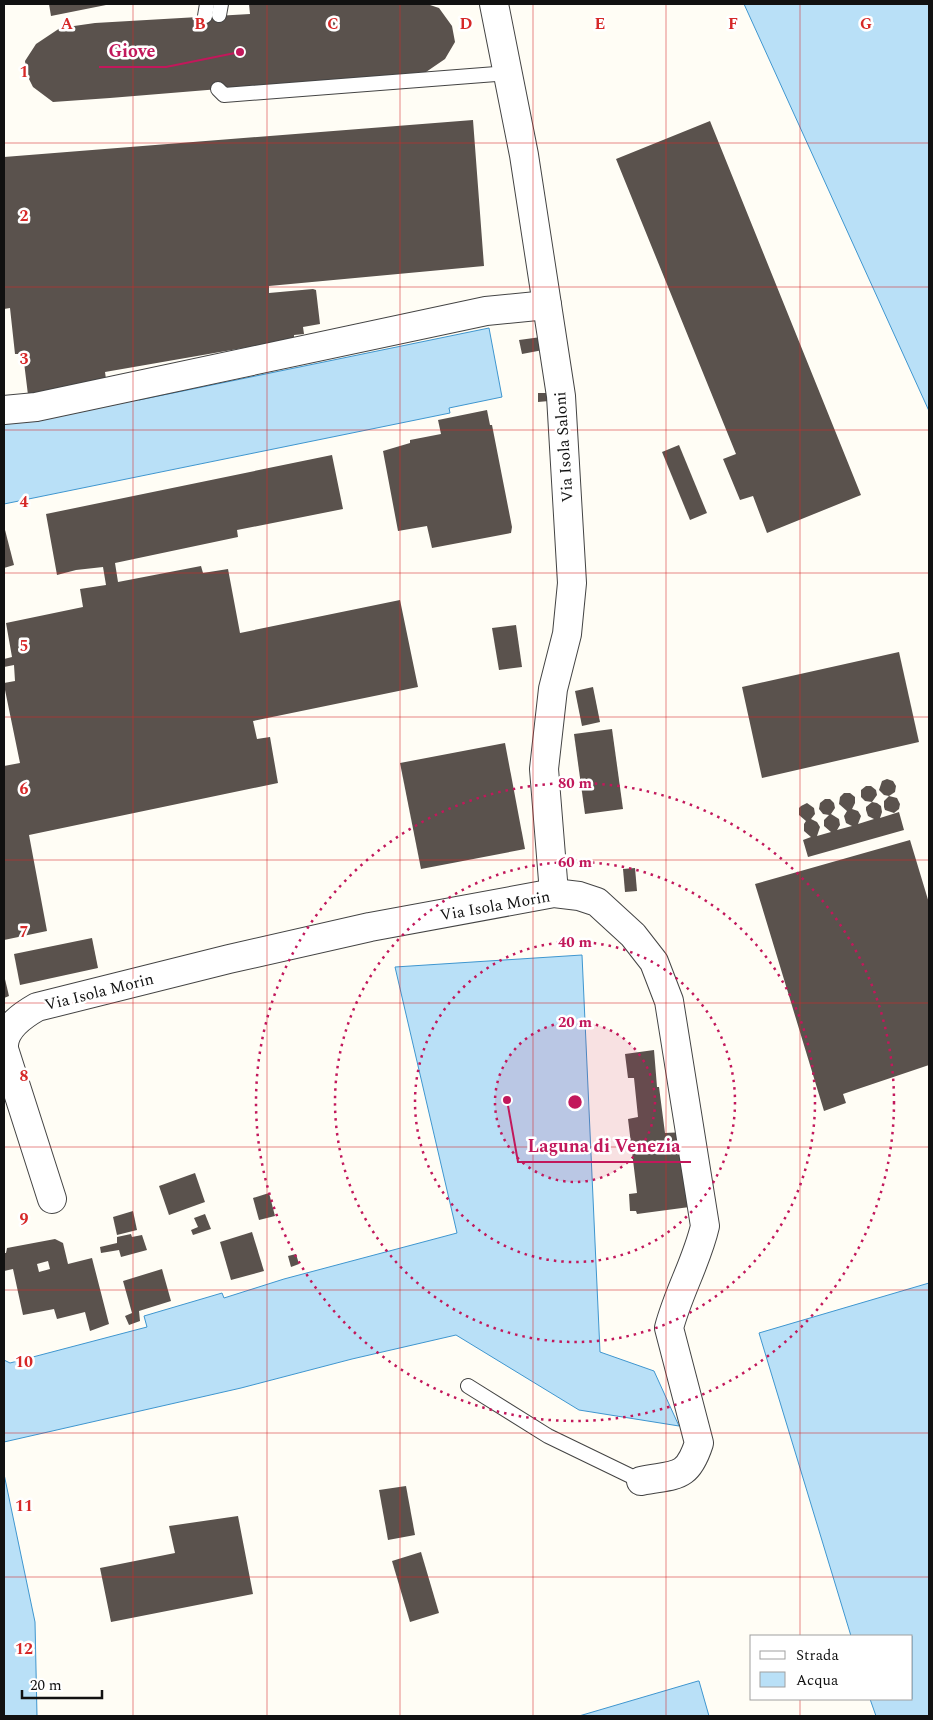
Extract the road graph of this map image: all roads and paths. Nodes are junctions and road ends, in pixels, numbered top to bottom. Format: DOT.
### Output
graph roads {
  1 [pos="494,4"];
  2 [pos="509,73"];
  3 [pos="218,89"];
  4 [pos="547,305"];
  5 [pos="4,410"];
  6 [pos="554,893"];
  7 [pos="4,1045"];
  8 [pos="4,1049"];
  9 [pos="52,1200"];
  10 [pos="468,1386"];
  11 [pos="641,1481"];
  1 -- 2 [label="street, Via Isola Saloni"];
  2 -- 3 [label="lane"];
  2 -- 4 [label="street, Via Isola Saloni"];
  4 -- 5 [label="street"];
  4 -- 6 [label="street, Via Isola Saloni"];
  6 -- 7 [label="street, Via Isola Morin"];
  6 -- 11 [label="street, Via Isola Morin"];
  8 -- 9 [label="street"];
  10 -- 11 [label="lane"];
}
